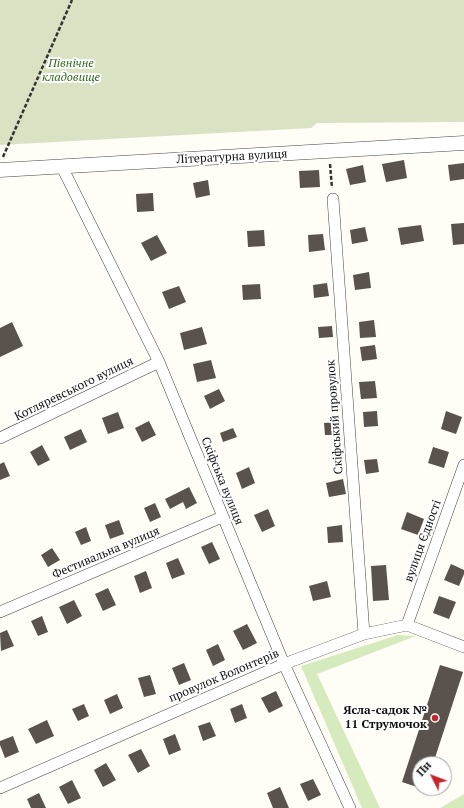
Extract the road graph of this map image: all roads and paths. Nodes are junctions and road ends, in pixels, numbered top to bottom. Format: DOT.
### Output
graph roads {
  1 [pos="72,0"];
  2 [pos="464,144"];
  3 [pos="329,152"];
  4 [pos="2,164"];
  5 [pos="62,167"];
  6 [pos="333,199"];
  7 [pos="159,362"];
  8 [pos="0,438"];
  9 [pos="464,465"];
  10 [pos="222,517"];
  11 [pos="0,612"];
  12 [pos="407,625"];
  13 [pos="364,634"];
  14 [pos="464,647"];
  15 [pos="284,664"];
  16 [pos="0,788"];
  17 [pos="347,807"];
  1 -- 4 [label="path"];
  2 -- 3 [label="street, Літературна вулиця"];
  3 -- 5 [label="street, Літературна вулиця"];
  3 -- 6 [label="path"];
  4 -- 5 [label="street, Літературна вулиця"];
  5 -- 7 [label="street, Скіфська вулиця"];
  6 -- 13 [label="street, Скіфський провулок"];
  7 -- 8 [label="street, Котляревського вулиця"];
  7 -- 10 [label="street, Скіфська вулиця"];
  9 -- 12 [label="street, вулиця Єдності"];
  10 -- 11 [label="street, Фестивальна вулиця"];
  10 -- 15 [label="street, Скіфська вулиця"];
  12 -- 13 [label="street, провулок Волонтерів"];
  12 -- 14 [label="street"];
  13 -- 15 [label="street, провулок Волонтерів"];
  15 -- 16 [label="street, провулок Волонтерів"];
  15 -- 17 [label="street, Скіфська вулиця"];
}
